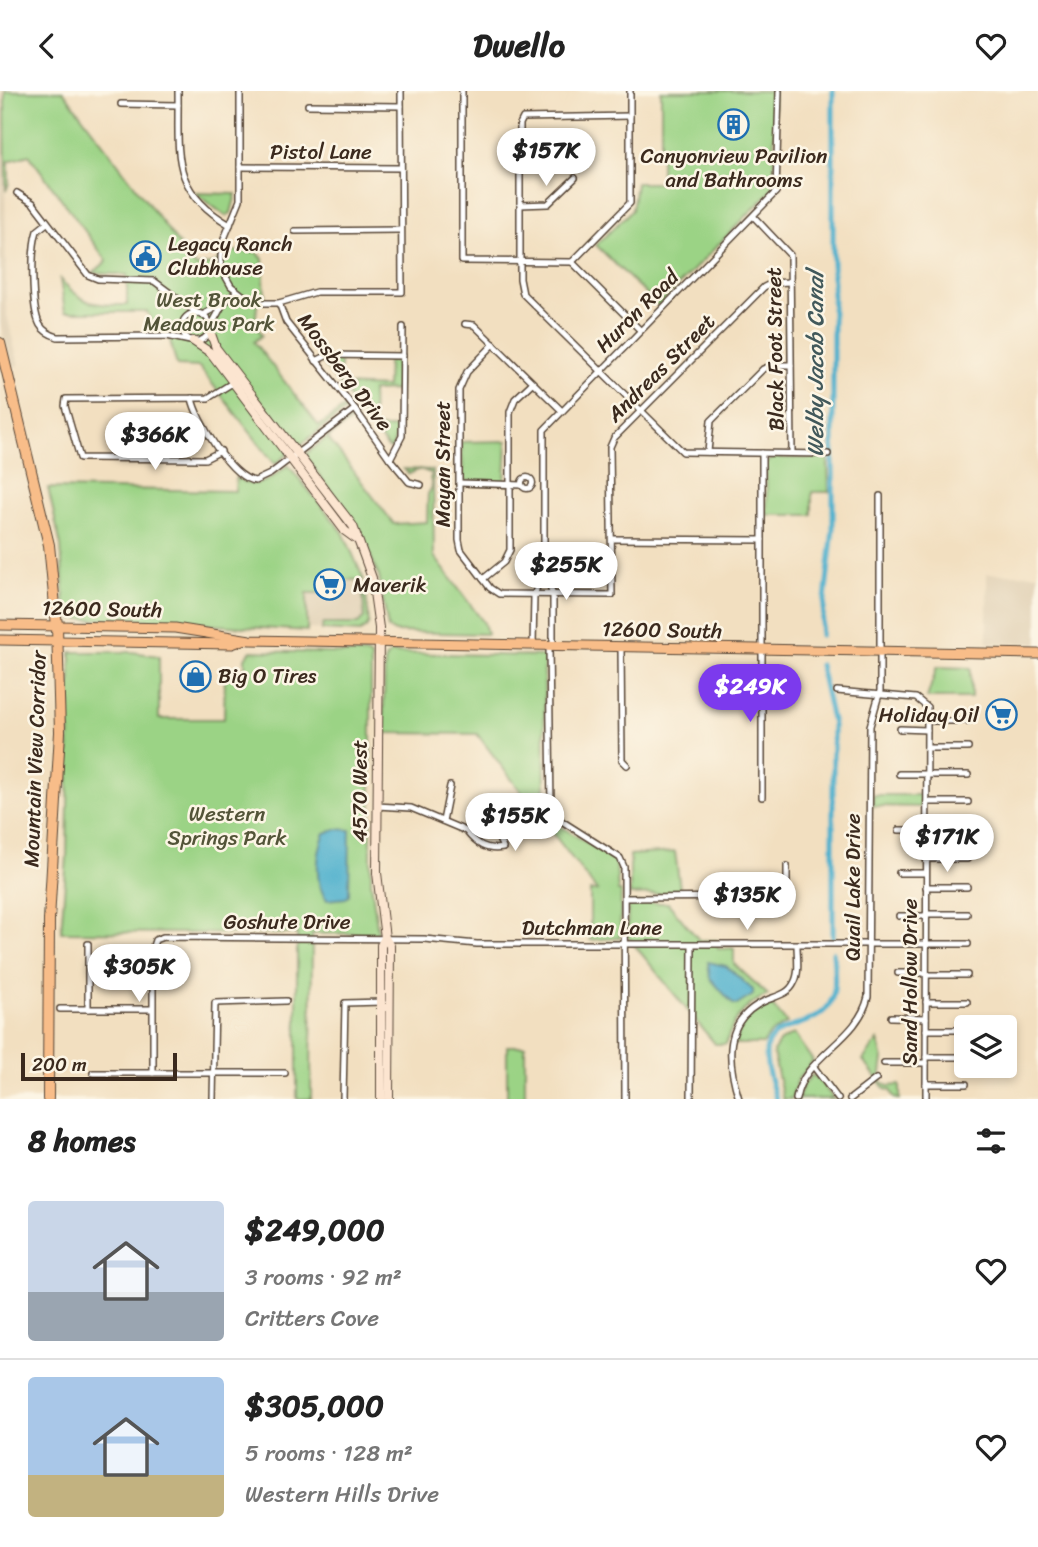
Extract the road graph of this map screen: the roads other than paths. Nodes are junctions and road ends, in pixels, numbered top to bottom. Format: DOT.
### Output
graph roads {
  1 [pos="178,91"];
  2 [pos="240,91"];
  3 [pos="401,91"];
  4 [pos="462,91"];
  5 [pos="630,91"];
  6 [pos="779,91"];
  7 [pos="121,104"];
  8 [pos="178,105"];
  9 [pos="307,105"];
  10 [pos="401,106"];
  11 [pos="630,116"];
  12 [pos="240,167"];
  13 [pos="401,168"];
  14 [pos="575,179"];
  15 [pos="17,193"];
  16 [pos="520,205"];
  17 [pos="754,217"];
  18 [pos="47,223"];
  19 [pos="230,225"];
  20 [pos="401,230"];
  21 [pos="295,231"];
  22 [pos="520,261"];
  23 [pos="572,262"];
  24 [pos="790,282"];
  25 [pos="236,292"];
  26 [pos="179,303"];
  27 [pos="279,303"];
  28 [pos="223,304"];
  29 [pos="199,314"];
  30 [pos="465,324"];
  31 [pos="182,325"];
  32 [pos="403,327"];
  33 [pos="210,330"];
  34 [pos="640,330"];
  35 [pos="167,337"];
  36 [pos="192,341"];
  37 [pos="0,342"];
  38 [pos="494,344"];
  39 [pos="402,356"];
  40 [pos="316,361"];
  41 [pos="790,365"];
  42 [pos="599,371"];
  43 [pos="234,382"];
  44 [pos="532,383"];
  45 [pos="192,398"];
  46 [pos="355,409"];
  47 [pos="561,410"];
  48 [pos="640,411"];
  49 [pos="221,451"];
  50 [pos="708,452"];
  51 [pos="762,453"];
  52 [pos="792,453"];
  53 [pos="828,454"];
  54 [pos="294,456"];
  55 [pos="390,459"];
  56 [pos="509,483"];
  57 [pos="543,483"];
  58 [pos="459,484"];
  59 [pos="421,485"];
  60 [pos="880,496"];
  61 [pos="612,539"];
  62 [pos="762,540"];
  63 [pos="544,565"];
  64 [pos="483,579"];
  65 [pos="612,595"];
  66 [pos="534,596"];
  67 [pos="553,596"];
  68 [pos="0,625"];
  69 [pos="57,626"];
  70 [pos="0,639"];
  71 [pos="243,640"];
  72 [pos="58,641"];
  73 [pos="378,642"];
  74 [pos="533,645"];
  75 [pos="551,645"];
  76 [pos="621,647"];
  77 [pos="763,650"];
  78 [pos="880,651"];
  79 [pos="1038,654"];
  80 [pos="837,691"];
  81 [pos="879,697"];
  82 [pos="927,720"];
  83 [pos="968,721"];
  84 [pos="900,730"];
  85 [pos="927,730"];
  86 [pos="927,748"];
  87 [pos="968,748"];
  88 [pos="627,765"];
  89 [pos="899,774"];
  90 [pos="927,774"];
  91 [pos="968,775"];
  92 [pos="450,786"];
  93 [pos="762,797"];
  94 [pos="927,802"];
  95 [pos="968,802"];
  96 [pos="377,806"];
  97 [pos="443,821"];
  98 [pos="899,830"];
  99 [pos="926,830"];
  100 [pos="466,831"];
  101 [pos="968,831"];
  102 [pos="926,859"];
  103 [pos="967,859"];
  104 [pos="787,866"];
  105 [pos="899,873"];
  106 [pos="926,873"];
  107 [pos="926,887"];
  108 [pos="967,887"];
  109 [pos="625,898"];
  110 [pos="967,914"];
  111 [pos="926,915"];
  112 [pos="899,916"];
  113 [pos="385,939"];
  114 [pos="88,944"];
  115 [pos="624,944"];
  116 [pos="926,944"];
  117 [pos="968,944"];
  118 [pos="692,945"];
  119 [pos="797,945"];
  120 [pos="869,945"];
  121 [pos="898,973"];
  122 [pos="926,974"];
  123 [pos="967,975"];
  124 [pos="286,1001"];
  125 [pos="385,1002"];
  126 [pos="926,1002"];
  127 [pos="967,1002"];
  128 [pos="60,1009"];
  129 [pos="88,1009"];
  130 [pos="152,1009"];
  131 [pos="891,1017"];
  132 [pos="926,1017"];
  133 [pos="926,1030"];
  134 [pos="954,1030"];
  135 [pos="954,1058"];
  136 [pos="926,1060"];
  137 [pos="884,1063"];
  138 [pos="814,1067"];
  139 [pos="93,1073"];
  140 [pos="153,1073"];
  141 [pos="213,1073"];
  142 [pos="285,1073"];
  143 [pos="876,1079"];
  144 [pos="926,1084"];
  145 [pos="967,1084"];
  146 [pos="48,1099"];
  147 [pos="213,1099"];
  148 [pos="343,1099"];
  149 [pos="381,1099"];
  150 [pos="389,1099"];
  151 [pos="625,1099"];
  152 [pos="691,1099"];
  153 [pos="738,1099"];
  154 [pos="796,1099"];
  155 [pos="838,1099"];
  156 [pos="850,1099"];
  157 [pos="926,1099"];
  1 -- 8 [label="street"];
  2 -- 12 [label="street"];
  3 -- 10 [label="street"];
  4 -- 22 [label="street"];
  5 -- 11 [label="street"];
  6 -- 17 [label="street, Huron Road"];
  7 -- 8 [label="street"];
  8 -- 19 [label="street"];
  9 -- 10 [label="street"];
  10 -- 13 [label="street"];
  11 -- 16 [label="street"];
  11 -- 23 [label="street"];
  12 -- 13 [label="street, Pistol Lane"];
  12 -- 19 [label="street"];
  13 -- 20 [label="street"];
  14 -- 16 [label="street"];
  15 -- 18 [label="street"];
  16 -- 22 [label="street"];
  17 -- 24 [label="street, Black Foot Street"];
  17 -- 34 [label="street, Huron Road"];
  18 -- 26 [label="street"];
  18 -- 35 [label="street"];
  19 -- 25 [label="street"];
  20 -- 21 [label="street"];
  20 -- 27 [label="street"];
  22 -- 23 [label="street"];
  22 -- 42 [label="street"];
  23 -- 34 [label="street"];
  24 -- 41 [label="street, Black Foot Street"];
  24 -- 48 [label="street, Andreas Street"];
  25 -- 27 [label="street"];
  25 -- 28 [label="street"];
  26 -- 29 [label="street"];
  26 -- 31 [label="street"];
  27 -- 40 [label="street, Mossberg Drive"];
  28 -- 29 [label="street"];
  28 -- 33 [label="street"];
  29 -- 31 [label="street"];
  29 -- 33 [label="street"];
  30 -- 38 [label="street"];
  31 -- 35 [label="street"];
  31 -- 36 [label="street"];
  32 -- 39 [label="street"];
  33 -- 36 [label="street"];
  33 -- 54 [label="main road"];
  34 -- 42 [label="street, Huron Road"];
  35 -- 36 [label="street"];
  36 -- 43 [label="main road"];
  37 -- 69 [label="highway, Mountain View Corridor"];
  38 -- 44 [label="street"];
  38 -- 58 [label="street, Mayan Street"];
  39 -- 40 [label="street"];
  39 -- 55 [label="street"];
  40 -- 46 [label="street, Mossberg Drive"];
  41 -- 50 [label="street"];
  41 -- 52 [label="street, Black Foot Street"];
  42 -- 47 [label="street, Huron Road"];
  42 -- 48 [label="street"];
  43 -- 45 [label="street"];
  43 -- 54 [label="main road"];
  44 -- 47 [label="street"];
  44 -- 56 [label="street"];
  45 -- 49 [label="street"];
  45 -- 49 [label="street"];
  46 -- 54 [label="street"];
  46 -- 55 [label="street, Mossberg Drive"];
  47 -- 57 [label="street, Huron Road"];
  48 -- 50 [label="street"];
  48 -- 61 [label="street, Andreas Street"];
  49 -- 54 [label="street"];
  50 -- 51 [label="street"];
  51 -- 52 [label="street"];
  51 -- 62 [label="street"];
  52 -- 53 [label="street"];
  54 -- 73 [label="main road, 4570 West"];
  55 -- 59 [label="street, Mossberg Drive"];
  56 -- 57 [label="street"];
  56 -- 58 [label="street"];
  56 -- 64 [label="street"];
  57 -- 63 [label="street, Huron Road"];
  58 -- 64 [label="street, Mayan Street"];
  60 -- 78 [label="street, Quail Lake Drive"];
  61 -- 62 [label="street"];
  61 -- 65 [label="street, Andreas Street"];
  62 -- 77 [label="street"];
  63 -- 66 [label="street, Huron Road"];
  63 -- 67 [label="street, Huron Road"];
  64 -- 66 [label="street, Mayan Street"];
  65 -- 67 [label="street, Mayan Street"];
  66 -- 67 [label="street, Mayan Street"];
  66 -- 74 [label="street, Huron Road"];
  67 -- 75 [label="street, Huron Road"];
  68 -- 69 [label="main road, 12600 South"];
  69 -- 71 [label="main road, 12600 South"];
  69 -- 72 [label="highway, Mountain View Corridor"];
  70 -- 72 [label="main road, 12600 South"];
  71 -- 72 [label="main road, 12600 South"];
  71 -- 73 [label="main road, 12600 South"];
  72 -- 146 [label="highway, Mountain View Corridor"];
  73 -- 74 [label="main road, 12600 South"];
  73 -- 96 [label="main road, 4570 West"];
  74 -- 75 [label="main road, 12600 South"];
  75 -- 76 [label="main road, 12600 South"];
  75 -- 109 [label="street, Huron Road"];
  76 -- 77 [label="main road, 12600 South"];
  76 -- 88 [label="street"];
  77 -- 78 [label="main road, 12600 South"];
  77 -- 93 [label="street"];
  78 -- 79 [label="main road, 12600 South"];
  78 -- 81 [label="street, Quail Lake Drive"];
  80 -- 81 [label="street"];
  81 -- 82 [label="street"];
  81 -- 120 [label="street, Quail Lake Drive"];
  82 -- 83 [label="street"];
  82 -- 85 [label="street, Sand Hollow Drive"];
  84 -- 85 [label="street"];
  85 -- 86 [label="street, Sand Hollow Drive"];
  86 -- 87 [label="street"];
  86 -- 90 [label="street, Sand Hollow Drive"];
  89 -- 90 [label="street"];
  90 -- 91 [label="street"];
  90 -- 94 [label="street, Sand Hollow Drive"];
  92 -- 97 [label="street"];
  94 -- 95 [label="street"];
  94 -- 99 [label="street, Sand Hollow Drive"];
  96 -- 97 [label="street"];
  96 -- 113 [label="main road, 4570 West"];
  97 -- 100 [label="street"];
  98 -- 99 [label="street"];
  99 -- 101 [label="street"];
  99 -- 102 [label="street, Sand Hollow Drive"];
  100 -- 100 [label="street"];
  102 -- 103 [label="street"];
  102 -- 106 [label="street, Sand Hollow Drive"];
  104 -- 109 [label="street"];
  105 -- 106 [label="street"];
  106 -- 107 [label="street, Sand Hollow Drive"];
  107 -- 108 [label="street"];
  107 -- 111 [label="street, Sand Hollow Drive"];
  109 -- 115 [label="street"];
  110 -- 111 [label="street"];
  111 -- 112 [label="street"];
  111 -- 116 [label="street, Sand Hollow Drive"];
  113 -- 115 [label="street, Dutchman Lane"];
  113 -- 125 [label="main road, 4570 West"];
  113 -- 130 [label="street, Goshute Drive"];
  114 -- 129 [label="street"];
  115 -- 118 [label="street, Dutchman Lane"];
  115 -- 151 [label="street"];
  116 -- 117 [label="street, Dutchman Lane"];
  116 -- 120 [label="street, Dutchman Lane"];
  116 -- 122 [label="street, Sand Hollow Drive"];
  118 -- 119 [label="street, Dutchman Lane"];
  118 -- 152 [label="street"];
  119 -- 120 [label="street, Dutchman Lane"];
  119 -- 153 [label="street"];
  120 -- 138 [label="street, Quail Lake Drive"];
  121 -- 122 [label="street"];
  122 -- 123 [label="street"];
  122 -- 126 [label="street, Sand Hollow Drive"];
  124 -- 141 [label="street"];
  125 -- 148 [label="street"];
  125 -- 149 [label="main road, 4570 West"];
  125 -- 150 [label="main road, 4570 West"];
  126 -- 127 [label="street"];
  126 -- 132 [label="street, Sand Hollow Drive"];
  128 -- 129 [label="street"];
  129 -- 130 [label="street"];
  130 -- 140 [label="street, Goshute Drive"];
  131 -- 132 [label="street"];
  132 -- 133 [label="street, Sand Hollow Drive"];
  133 -- 134 [label="street"];
  133 -- 136 [label="street, Sand Hollow Drive"];
  135 -- 136 [label="street"];
  136 -- 137 [label="street"];
  136 -- 144 [label="street, Sand Hollow Drive"];
  138 -- 154 [label="street, Quail Lake Drive"];
  138 -- 155 [label="street"];
  139 -- 140 [label="street"];
  140 -- 141 [label="street"];
  141 -- 142 [label="street"];
  141 -- 147 [label="street"];
  143 -- 156 [label="street"];
  144 -- 145 [label="street"];
  144 -- 157 [label="street, Sand Hollow Drive"];
}
